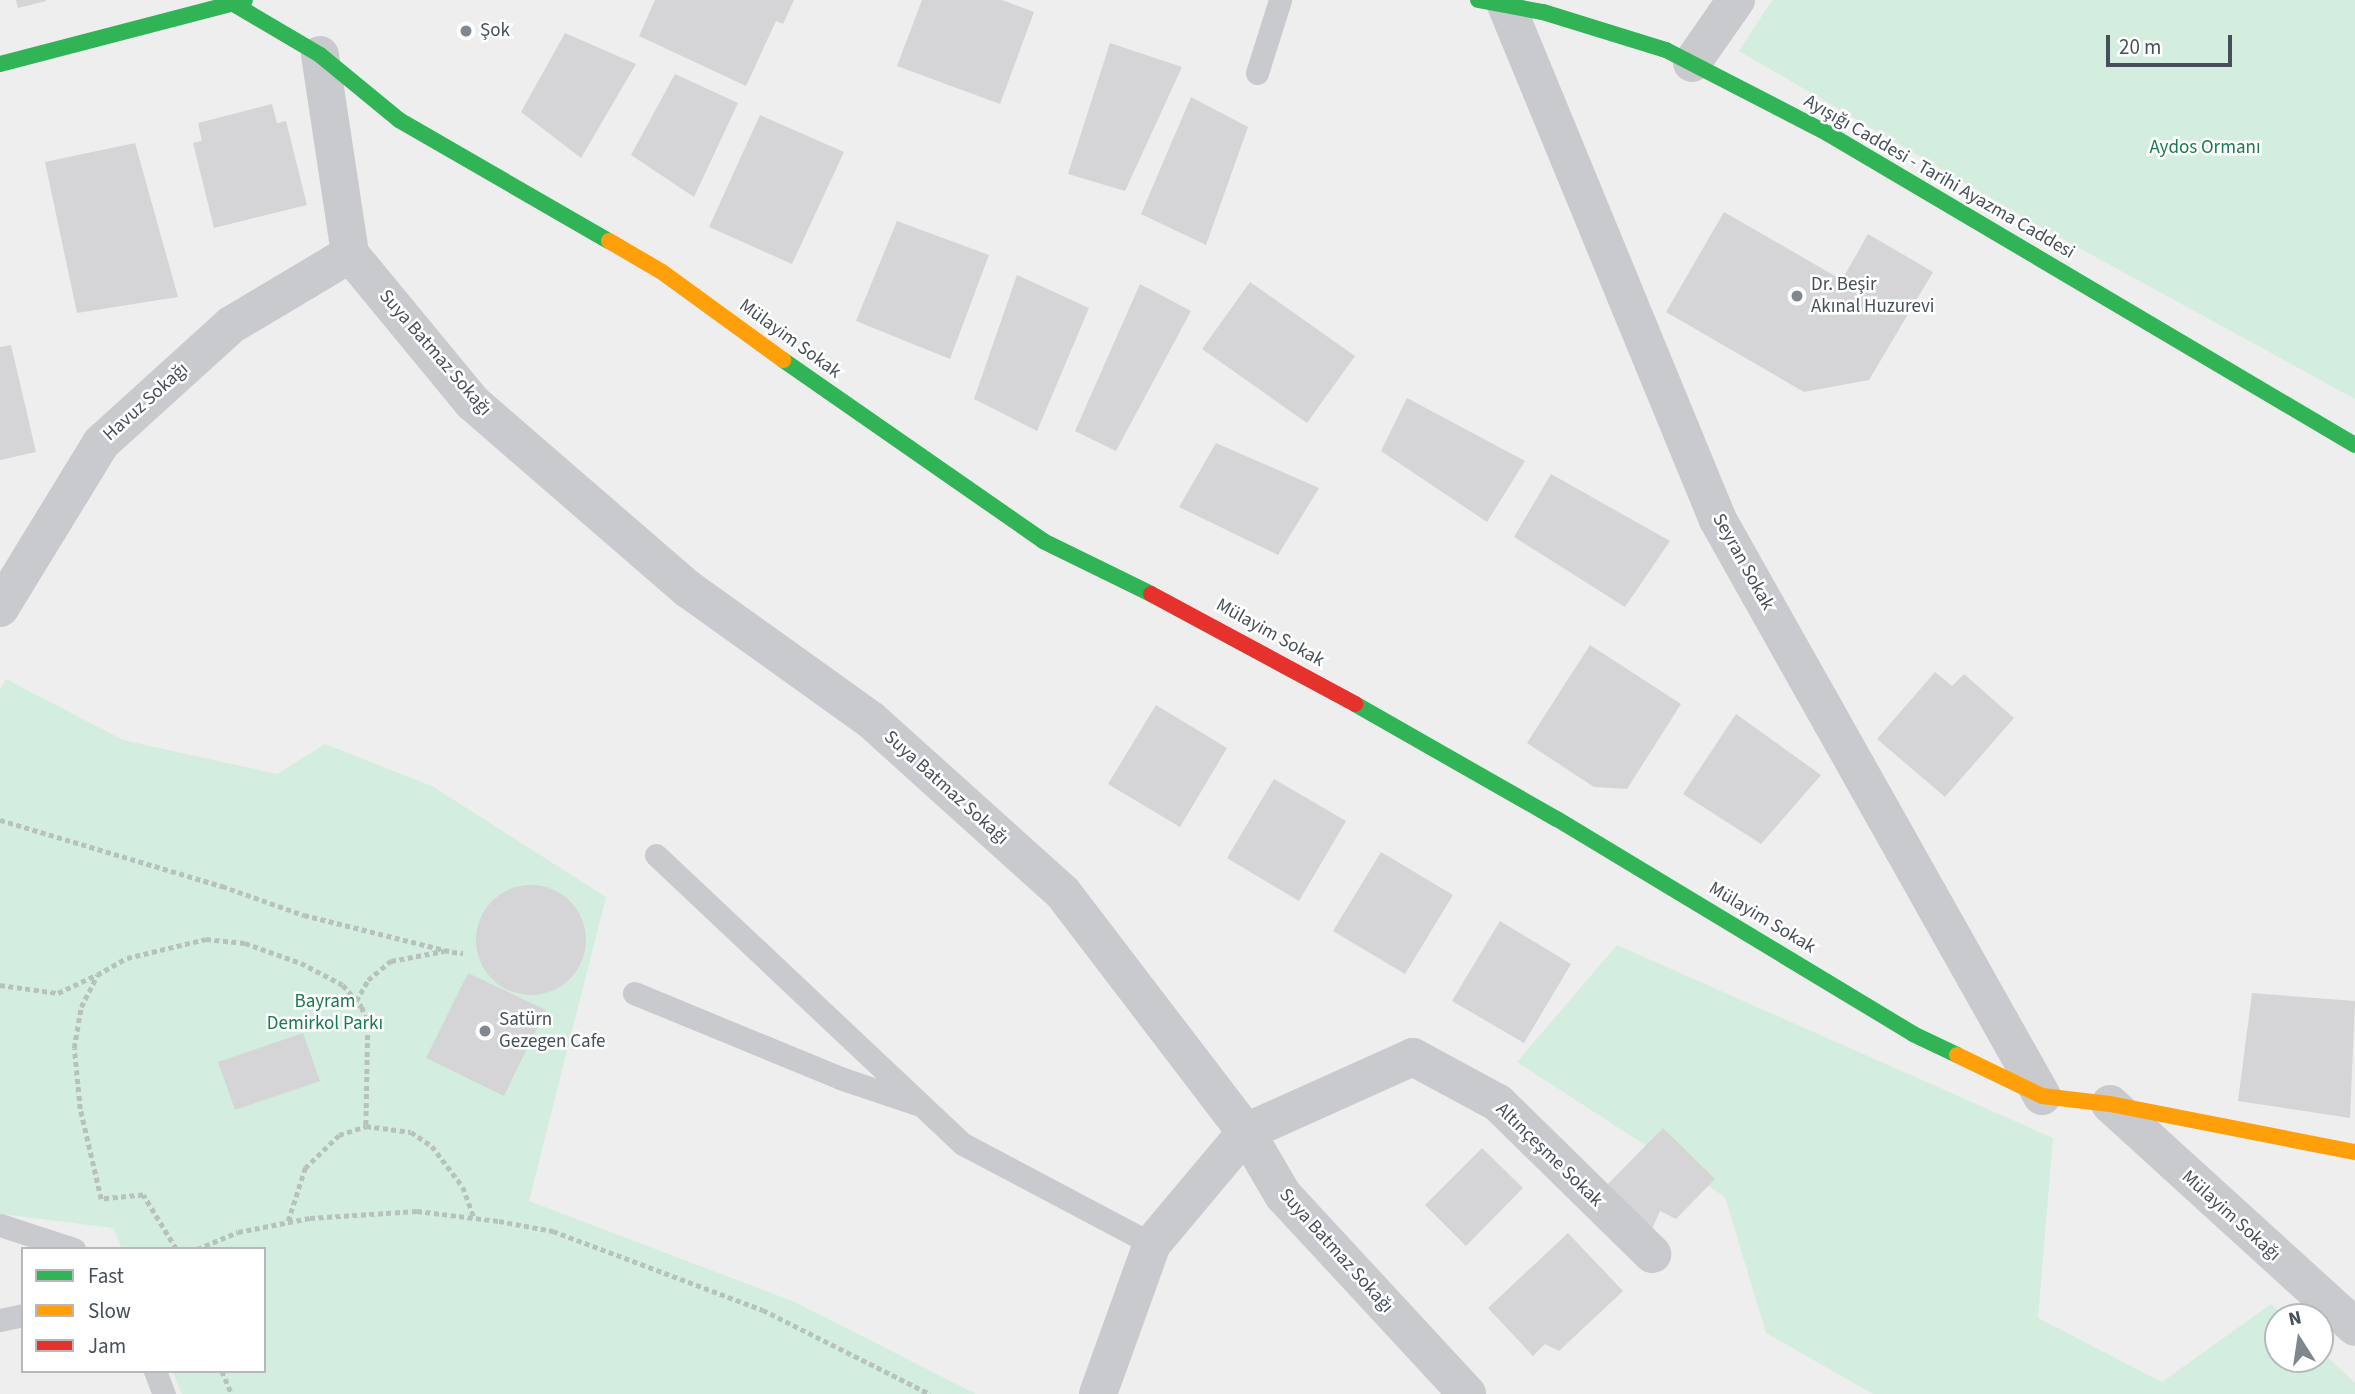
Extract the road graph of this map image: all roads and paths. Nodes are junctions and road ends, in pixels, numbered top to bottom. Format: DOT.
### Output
graph roads {
  1 [pos="1280,0"];
  2 [pos="1736,0"];
  3 [pos="234,2"];
  4 [pos="1496,2"];
  5 [pos="320,55"];
  6 [pos="1692,63"];
  7 [pos="0,64"];
  8 [pos="1257,73"];
  9 [pos="350,254"];
  10 [pos="2355,446"];
  11 [pos="0,608"];
  12 [pos="0,820"];
  13 [pos="656,855"];
  14 [pos="452,952"];
  15 [pos="463,953"];
  16 [pos="97,975"];
  17 [pos="0,985"];
  18 [pos="634,993"];
  19 [pos="356,1000"];
  20 [pos="2042,1096"];
  21 [pos="2110,1104"];
  22 [pos="926,1107"];
  23 [pos="366,1126"];
  24 [pos="1246,1132"];
  25 [pos="2355,1152"];
  26 [pos="474,1218"];
  27 [pos="288,1222"];
  28 [pos="0,1226"];
  29 [pos="1152,1244"];
  30 [pos="68,1247"];
  31 [pos="175,1247"];
  32 [pos="202,1247"];
  33 [pos="1652,1254"];
  34 [pos="21,1315"];
  35 [pos="0,1320"];
  36 [pos="2355,1327"];
  37 [pos="156,1373"];
  38 [pos="223,1373"];
  39 [pos="164,1394"];
  40 [pos="232,1394"];
  41 [pos="930,1394"];
  42 [pos="1098,1394"];
  43 [pos="1467,1394"];
  1 -- 8 [label="lane"];
  2 -- 6 [label="street"];
  3 -- 5 [label="street, Mülayim Sokak"];
  3 -- 7 [label="street"];
  4 -- 6 [label="street, Ayışığı Caddesi - Tarihi Ayazma Caddesi"];
  4 -- 20 [label="street, Seyran Sokak"];
  5 -- 9 [label="street"];
  5 -- 20 [label="street, Mülayim Sokak"];
  6 -- 10 [label="street, Ayışığı Caddesi - Tarihi Ayazma Caddesi"];
  9 -- 11 [label="street, Havuz Sokağı"];
  9 -- 24 [label="street, Suya Batmaz Sokağı"];
  12 -- 14 [label="path"];
  13 -- 22 [label="lane"];
  14 -- 15 [label="path"];
  14 -- 19 [label="path"];
  16 -- 17 [label="path"];
  16 -- 19 [label="path"];
  16 -- 31 [label="path"];
  18 -- 22 [label="lane"];
  19 -- 23 [label="path"];
  20 -- 21 [label="street, Mülayim Sokak"];
  21 -- 25 [label="street, Mülayim Sokak"];
  21 -- 36 [label="street, Mülayim Sokağı"];
  22 -- 29 [label="lane"];
  23 -- 26 [label="path"];
  23 -- 27 [label="path"];
  24 -- 29 [label="street"];
  24 -- 33 [label="street, Altınçeşme Sokak"];
  24 -- 43 [label="street, Suya Batmaz Sokağı"];
  26 -- 27 [label="path"];
  26 -- 41 [label="path"];
  27 -- 32 [label="path"];
  28 -- 30 [label="lane"];
  29 -- 42 [label="street"];
  34 -- 35 [label="lane"];
  37 -- 39 [label="lane"];
  38 -- 40 [label="path"];
}
